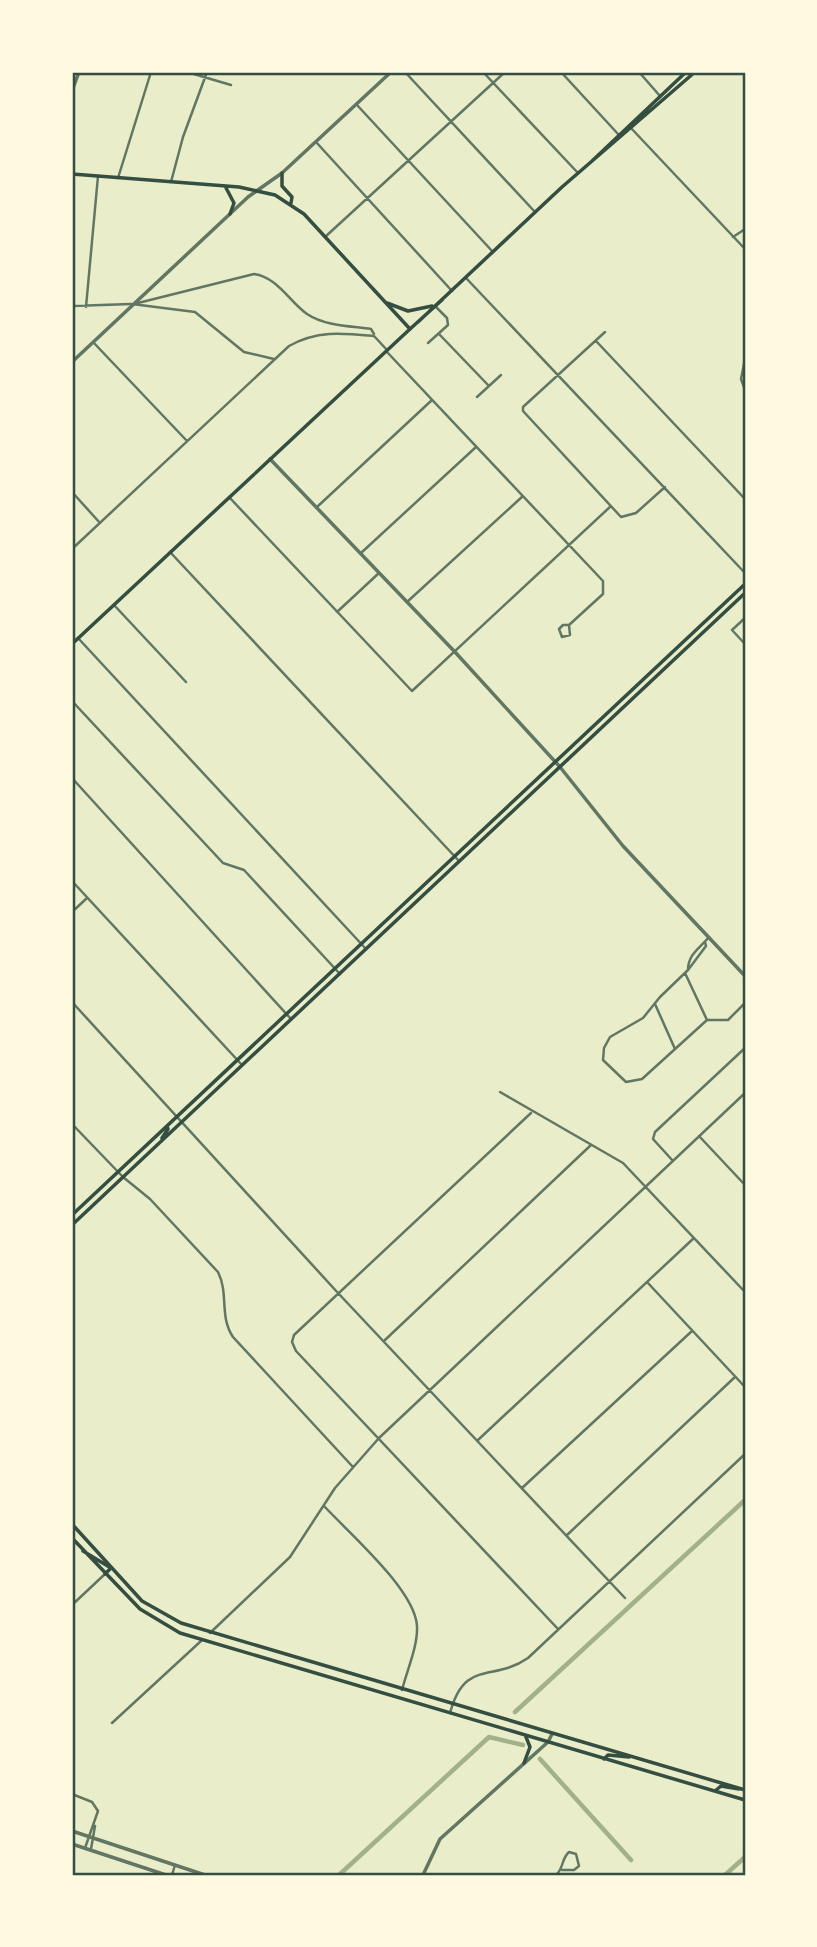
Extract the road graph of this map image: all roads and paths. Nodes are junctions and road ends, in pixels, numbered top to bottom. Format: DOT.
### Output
graph roads {
  1 [pos="79,72"];
  2 [pos="151,72"];
  3 [pos="187,72"];
  4 [pos="207,72"];
  5 [pos="391,72"];
  6 [pos="405,72"];
  7 [pos="483,72"];
  8 [pos="505,72"];
  9 [pos="561,72"];
  10 [pos="639,72"];
  11 [pos="686,72"];
  12 [pos="695,72"];
  13 [pos="205,78"];
  14 [pos="493,83"];
  15 [pos="230,85"];
  16 [pos="72,91"];
  17 [pos="660,96"];
  18 [pos="356,104"];
  19 [pos="451,122"];
  20 [pos="630,127"];
  21 [pos="618,134"];
  22 [pos="316,142"];
  23 [pos="608,149"];
  24 [pos="409,160"];
  25 [pos="592,161"];
  26 [pos="282,173"];
  27 [pos="578,173"];
  28 [pos="72,174"];
  29 [pos="98,176"];
  30 [pos="118,178"];
  31 [pos="171,182"];
  32 [pos="225,186"];
  33 [pos="258,190"];
  34 [pos="367,198"];
  35 [pos="291,203"];
  36 [pos="535,212"];
  37 [pos="230,214"];
  38 [pos="745,229"];
  39 [pos="325,237"];
  40 [pos="733,237"];
  41 [pos="745,250"];
  42 [pos="493,251"];
  43 [pos="466,278"];
  44 [pos="452,291"];
  45 [pos="387,303"];
  46 [pos="132,304"];
  47 [pos="72,306"];
  48 [pos="86,307"];
  49 [pos="434,307"];
  50 [pos="410,329"];
  51 [pos="604,332"];
  52 [pos="439,334"];
  53 [pos="374,336"];
  54 [pos="596,340"];
  55 [pos="93,342"];
  56 [pos="428,343"];
  57 [pos="387,351"];
  58 [pos="274,359"];
  59 [pos="745,359"];
  60 [pos="72,362"];
  61 [pos="559,374"];
  62 [pos="501,375"];
  63 [pos="489,386"];
  64 [pos="745,390"];
  65 [pos="477,397"];
  66 [pos="432,400"];
  67 [pos="187,441"];
  68 [pos="476,447"];
  69 [pos="270,459"];
  70 [pos="665,487"];
  71 [pos="72,492"];
  72 [pos="523,496"];
  73 [pos="229,497"];
  74 [pos="745,499"];
  75 [pos="611,506"];
  76 [pos="317,507"];
  77 [pos="100,523"];
  78 [pos="569,545"];
  79 [pos="72,550"];
  80 [pos="170,552"];
  81 [pos="361,553"];
  82 [pos="379,573"];
  83 [pos="745,573"];
  84 [pos="745,584"];
  85 [pos="745,593"];
  86 [pos="407,602"];
  87 [pos="114,605"];
  88 [pos="337,612"];
  89 [pos="745,618"];
  90 [pos="569,625"];
  91 [pos="78,638"];
  92 [pos="72,644"];
  93 [pos="745,644"];
  94 [pos="455,652"];
  95 [pos="186,682"];
  96 [pos="72,701"];
  97 [pos="620,701"];
  98 [pos="625,706"];
  99 [pos="555,762"];
  100 [pos="560,767"];
  101 [pos="72,778"];
  102 [pos="455,856"];
  103 [pos="459,861"];
  104 [pos="72,881"];
  105 [pos="422,886"];
  106 [pos="427,891"];
  107 [pos="87,898"];
  108 [pos="72,912"];
  109 [pos="709,937"];
  110 [pos="705,942"];
  111 [pos="361,944"];
  112 [pos="366,949"];
  113 [pos="335,968"];
  114 [pos="687,972"];
  115 [pos="340,974"];
  116 [pos="745,976"];
  117 [pos="72,1002"];
  118 [pos="745,1003"];
  119 [pos="655,1004"];
  120 [pos="287,1013"];
  121 [pos="291,1019"];
  122 [pos="707,1020"];
  123 [pos="745,1048"];
  124 [pos="675,1049"];
  125 [pos="238,1059"];
  126 [pos="242,1065"];
  127 [pos="500,1092"];
  128 [pos="745,1093"];
  129 [pos="531,1113"];
  130 [pos="178,1116"];
  131 [pos="183,1121"];
  132 [pos="72,1124"];
  133 [pos="167,1126"];
  134 [pos="699,1136"];
  135 [pos="157,1145"];
  136 [pos="592,1145"];
  137 [pos="673,1161"];
  138 [pos="118,1172"];
  139 [pos="123,1177"];
  140 [pos="745,1185"];
  141 [pos="646,1187"];
  142 [pos="72,1215"];
  143 [pos="72,1225"];
  144 [pos="694,1238"];
  145 [pos="647,1282"];
  146 [pos="745,1292"];
  147 [pos="338,1293"];
  148 [pos="692,1331"];
  149 [pos="384,1341"];
  150 [pos="735,1377"];
  151 [pos="745,1387"];
  152 [pos="430,1390"];
  153 [pos="379,1438"];
  154 [pos="478,1440"];
  155 [pos="745,1454"];
  156 [pos="353,1467"];
  157 [pos="522,1488"];
  158 [pos="324,1506"];
  159 [pos="72,1524"];
  160 [pos="567,1535"];
  161 [pos="72,1538"];
  162 [pos="83,1551"];
  163 [pos="111,1568"];
  164 [pos="105,1574"];
  165 [pos="609,1581"];
  166 [pos="625,1598"];
  167 [pos="72,1605"];
  168 [pos="558,1629"];
  169 [pos="210,1633"];
  170 [pos="201,1641"];
  171 [pos="296,1659"];
  172 [pos="294,1668"];
  173 [pos="402,1690"];
  174 [pos="422,1696"];
  175 [pos="419,1705"];
  176 [pos="452,1705"];
  177 [pos="450,1714"];
  178 [pos="112,1723"];
  179 [pos="552,1734"];
  180 [pos="524,1735"];
  181 [pos="548,1742"];
  182 [pos="631,1757"];
  183 [pos="604,1759"];
  184 [pos="650,1762"];
  185 [pos="524,1763"];
  186 [pos="648,1772"];
  187 [pos="743,1789"];
  188 [pos="715,1791"];
  189 [pos="72,1794"];
  190 [pos="745,1800"];
  191 [pos="72,1831"];
  192 [pos="92,1838"];
  193 [pos="72,1844"];
  194 [pos="88,1849"];
  195 [pos="175,1865"];
  196 [pos="562,1870"];
  197 [pos="169,1875"];
  198 [pos="205,1875"];
  199 [pos="423,1875"];
  200 [pos="556,1875"];
  1 -- 16 [label="street"];
  2 -- 30 [label="street"];
  3 -- 13 [label="street"];
  4 -- 13 [label="street"];
  5 -- 18 [label="street"];
  6 -- 19 [label="street"];
  7 -- 14 [label="street"];
  8 -- 14 [label="street"];
  9 -- 21 [label="street"];
  10 -- 17 [label="street"];
  11 -- 17 [label="main road"];
  12 -- 20 [label="main road"];
  13 -- 15 [label="street"];
  13 -- 31 [label="street"];
  14 -- 19 [label="street"];
  14 -- 27 [label="street"];
  17 -- 20 [label="main road"];
  18 -- 22 [label="street"];
  18 -- 24 [label="street"];
  19 -- 24 [label="street"];
  19 -- 36 [label="street"];
  20 -- 21 [label="main road"];
  20 -- 23 [label="main road"];
  20 -- 40 [label="street"];
  21 -- 23 [label="main road"];
  21 -- 25 [label="main road"];
  22 -- 26 [label="street"];
  22 -- 34 [label="street"];
  23 -- 25 [label="main road"];
  24 -- 34 [label="street"];
  24 -- 42 [label="street"];
  25 -- 27 [label="main road"];
  26 -- 33 [label="street"];
  26 -- 35 [label="main road"];
  27 -- 36 [label="main road"];
  28 -- 29 [label="main road"];
  29 -- 30 [label="main road"];
  29 -- 48 [label="street"];
  30 -- 31 [label="main road"];
  31 -- 32 [label="main road"];
  32 -- 33 [label="main road"];
  32 -- 37 [label="main road"];
  33 -- 35 [label="main road"];
  33 -- 37 [label="street"];
  34 -- 39 [label="street"];
  34 -- 44 [label="street"];
  35 -- 39 [label="main road"];
  36 -- 42 [label="main road"];
  37 -- 46 [label="street"];
  38 -- 40 [label="street"];
  39 -- 45 [label="main road"];
  40 -- 41 [label="street"];
  42 -- 43 [label="main road"];
  43 -- 44 [label="main road"];
  43 -- 61 [label="street"];
  44 -- 49 [label="main road"];
  45 -- 49 [label="main road"];
  45 -- 50 [label="main road"];
  46 -- 48 [label="street"];
  46 -- 53 [label="street"];
  46 -- 55 [label="street"];
  46 -- 58 [label="street"];
  47 -- 48 [label="street"];
  49 -- 50 [label="main road"];
  49 -- 52 [label="street"];
  50 -- 57 [label="main road"];
  51 -- 54 [label="street"];
  52 -- 56 [label="street"];
  52 -- 63 [label="street"];
  53 -- 57 [label="street"];
  53 -- 58 [label="street"];
  54 -- 61 [label="street"];
  54 -- 74 [label="street"];
  55 -- 60 [label="street"];
  55 -- 67 [label="street"];
  57 -- 66 [label="street"];
  57 -- 69 [label="main road"];
  58 -- 67 [label="street"];
  59 -- 64 [label="street"];
  61 -- 70 [label="street"];
  61 -- 75 [label="street"];
  62 -- 63 [label="street"];
  63 -- 65 [label="street"];
  66 -- 68 [label="street"];
  66 -- 76 [label="street"];
  67 -- 77 [label="street"];
  68 -- 72 [label="street"];
  68 -- 81 [label="street"];
  69 -- 73 [label="main road"];
  69 -- 76 [label="street"];
  70 -- 75 [label="street"];
  70 -- 83 [label="street"];
  71 -- 77 [label="street"];
  72 -- 78 [label="street"];
  72 -- 86 [label="street"];
  73 -- 80 [label="main road"];
  73 -- 88 [label="street"];
  75 -- 78 [label="street"];
  76 -- 81 [label="street"];
  77 -- 79 [label="street"];
  78 -- 90 [label="street"];
  78 -- 94 [label="street"];
  80 -- 87 [label="main road"];
  80 -- 102 [label="street"];
  81 -- 82 [label="street"];
  82 -- 86 [label="street"];
  82 -- 88 [label="street"];
  84 -- 97 [label="main road"];
  85 -- 98 [label="main road"];
  86 -- 94 [label="street"];
  87 -- 91 [label="main road"];
  87 -- 95 [label="street"];
  88 -- 94 [label="street"];
  89 -- 93 [label="street"];
  91 -- 92 [label="main road"];
  91 -- 111 [label="street"];
  94 -- 99 [label="street"];
  96 -- 113 [label="street"];
  97 -- 98 [label="main road"];
  97 -- 99 [label="main road"];
  98 -- 100 [label="main road"];
  99 -- 100 [label="street"];
  99 -- 102 [label="main road"];
  100 -- 103 [label="main road"];
  100 -- 109 [label="street"];
  101 -- 120 [label="street"];
  102 -- 103 [label="street"];
  102 -- 105 [label="main road"];
  103 -- 106 [label="main road"];
  104 -- 107 [label="street"];
  105 -- 106 [label="main road"];
  105 -- 111 [label="main road"];
  106 -- 112 [label="main road"];
  107 -- 108 [label="street"];
  107 -- 125 [label="street"];
  109 -- 110 [label="street"];
  109 -- 116 [label="street"];
  110 -- 114 [label="street"];
  110 -- 114 [label="street"];
  111 -- 112 [label="street"];
  111 -- 113 [label="main road"];
  112 -- 115 [label="main road"];
  113 -- 115 [label="street"];
  113 -- 120 [label="main road"];
  114 -- 119 [label="street"];
  114 -- 122 [label="street"];
  115 -- 121 [label="main road"];
  117 -- 130 [label="street"];
  118 -- 122 [label="street"];
  119 -- 124 [label="street"];
  119 -- 124 [label="street"];
  120 -- 121 [label="street"];
  120 -- 125 [label="main road"];
  121 -- 126 [label="main road"];
  122 -- 124 [label="street"];
  123 -- 137 [label="street"];
  125 -- 126 [label="street"];
  125 -- 130 [label="main road"];
  126 -- 131 [label="main road"];
  127 -- 129 [label="street"];
  128 -- 134 [label="street"];
  129 -- 136 [label="street"];
  129 -- 147 [label="street"];
  130 -- 131 [label="street"];
  130 -- 133 [label="main road"];
  131 -- 135 [label="main road"];
  131 -- 147 [label="street"];
  132 -- 138 [label="street"];
  133 -- 135 [label="main road"];
  133 -- 138 [label="main road"];
  134 -- 137 [label="street"];
  134 -- 140 [label="street"];
  135 -- 139 [label="main road"];
  136 -- 141 [label="street"];
  136 -- 149 [label="street"];
  137 -- 141 [label="street"];
  138 -- 139 [label="street"];
  138 -- 142 [label="main road"];
  139 -- 143 [label="main road"];
  139 -- 156 [label="street"];
  141 -- 144 [label="street"];
  141 -- 152 [label="street"];
  144 -- 145 [label="street"];
  144 -- 146 [label="street"];
  145 -- 148 [label="street"];
  145 -- 154 [label="street"];
  147 -- 149 [label="street"];
  147 -- 153 [label="street"];
  148 -- 150 [label="street"];
  148 -- 157 [label="street"];
  149 -- 152 [label="street"];
  150 -- 151 [label="street"];
  150 -- 160 [label="street"];
  152 -- 153 [label="street"];
  152 -- 154 [label="street"];
  153 -- 156 [label="street"];
  153 -- 168 [label="street"];
  154 -- 157 [label="street"];
  155 -- 165 [label="street"];
  156 -- 158 [label="street"];
  157 -- 160 [label="street"];
  158 -- 169 [label="street"];
  158 -- 173 [label="street"];
  159 -- 163 [label="main road"];
  160 -- 165 [label="street"];
  161 -- 162 [label="main road"];
  162 -- 163 [label="main road"];
  162 -- 164 [label="main road"];
  163 -- 164 [label="main road"];
  163 -- 169 [label="main road"];
  164 -- 167 [label="street"];
  164 -- 170 [label="main road"];
  165 -- 166 [label="street"];
  165 -- 168 [label="street"];
  168 -- 176 [label="street"];
  169 -- 170 [label="main road"];
  169 -- 171 [label="main road"];
  170 -- 172 [label="main road"];
  170 -- 178 [label="street"];
  171 -- 172 [label="main road"];
  171 -- 173 [label="main road"];
  172 -- 175 [label="main road"];
  173 -- 174 [label="main road"];
  174 -- 175 [label="street"];
  174 -- 176 [label="main road"];
  175 -- 177 [label="main road"];
  176 -- 177 [label="street"];
  176 -- 179 [label="main road"];
  177 -- 180 [label="main road"];
  179 -- 181 [label="street"];
  179 -- 182 [label="main road"];
  180 -- 181 [label="main road"];
  180 -- 185 [label="main road"];
  181 -- 183 [label="main road"];
  181 -- 185 [label="street"];
  182 -- 183 [label="main road"];
  182 -- 184 [label="main road"];
  183 -- 186 [label="main road"];
  184 -- 186 [label="main road"];
  184 -- 187 [label="main road"];
  185 -- 199 [label="street"];
  186 -- 188 [label="main road"];
  187 -- 188 [label="main road"];
  188 -- 190 [label="main road"];
  189 -- 192 [label="street"];
  191 -- 192 [label="street"];
  192 -- 194 [label="street"];
  192 -- 195 [label="street"];
  193 -- 194 [label="street"];
  194 -- 197 [label="street"];
  195 -- 197 [label="street"];
  195 -- 198 [label="street"];
  196 -- 196 [label="street"];
  196 -- 200 [label="street"];
}
